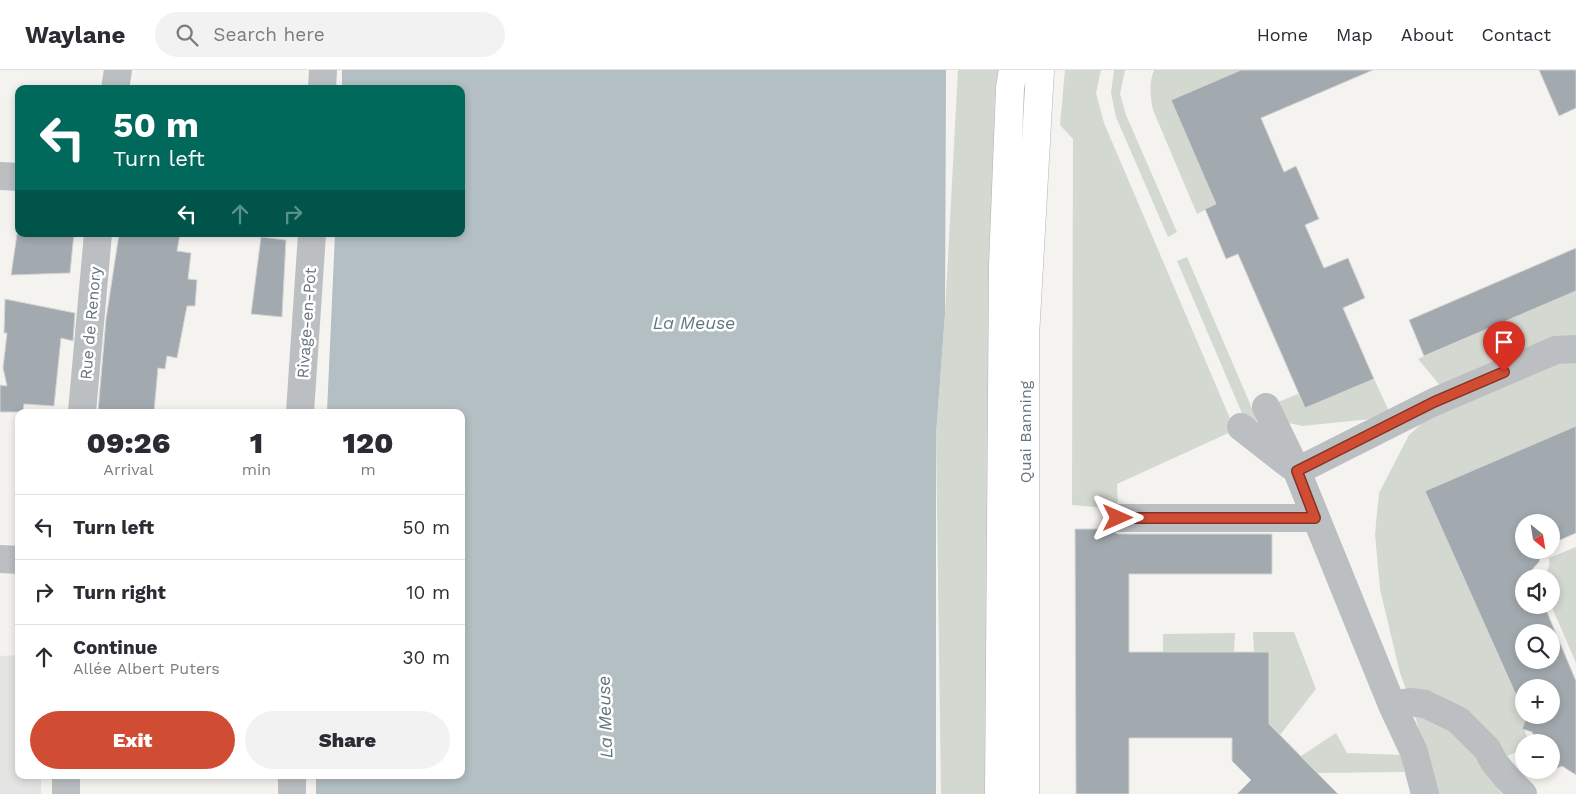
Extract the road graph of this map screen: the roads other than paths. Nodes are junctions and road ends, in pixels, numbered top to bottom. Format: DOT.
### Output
graph roads {
  1 [pos="118,70"];
  2 [pos="323,70"];
  3 [pos="1013,70"];
  4 [pos="1040,70"];
  5 [pos="116,85"];
  6 [pos="322,85"];
  7 [pos="0,176"];
  8 [pos="15,177"];
  9 [pos="98,237"];
  10 [pos="312,237"];
  11 [pos="1576,349"];
  12 [pos="1266,407"];
  13 [pos="82,409"];
  14 [pos="300,409"];
  15 [pos="1241,427"];
  16 [pos="1297,471"];
  17 [pos="1118,518"];
  18 [pos="1315,518"];
  19 [pos="0,559"];
  20 [pos="15,560"];
  21 [pos="1401,704"];
  22 [pos="66,779"];
  23 [pos="292,779"];
  24 [pos="66,794"];
  25 [pos="292,794"];
  26 [pos="999,794"];
  27 [pos="1025,794"];
  28 [pos="1424,794"];
  29 [pos="1523,794"];
  1 -- 5 [label="street"];
  2 -- 6 [label="street"];
  3 -- 26 [label="main road, Quai Banning"];
  4 -- 27 [label="main road, Quai Banning"];
  7 -- 8 [label="street"];
  9 -- 13 [label="street, Rue de Renory"];
  10 -- 14 [label="street, Rivage-en-Pot"];
  11 -- 16 [label="street"];
  12 -- 16 [label="street"];
  15 -- 16 [label="street"];
  16 -- 18 [label="street"];
  17 -- 18 [label="street"];
  18 -- 21 [label="street"];
  19 -- 20 [label="street"];
  21 -- 28 [label="street"];
  21 -- 29 [label="street"];
  22 -- 24 [label="street"];
  23 -- 25 [label="street"];
}
